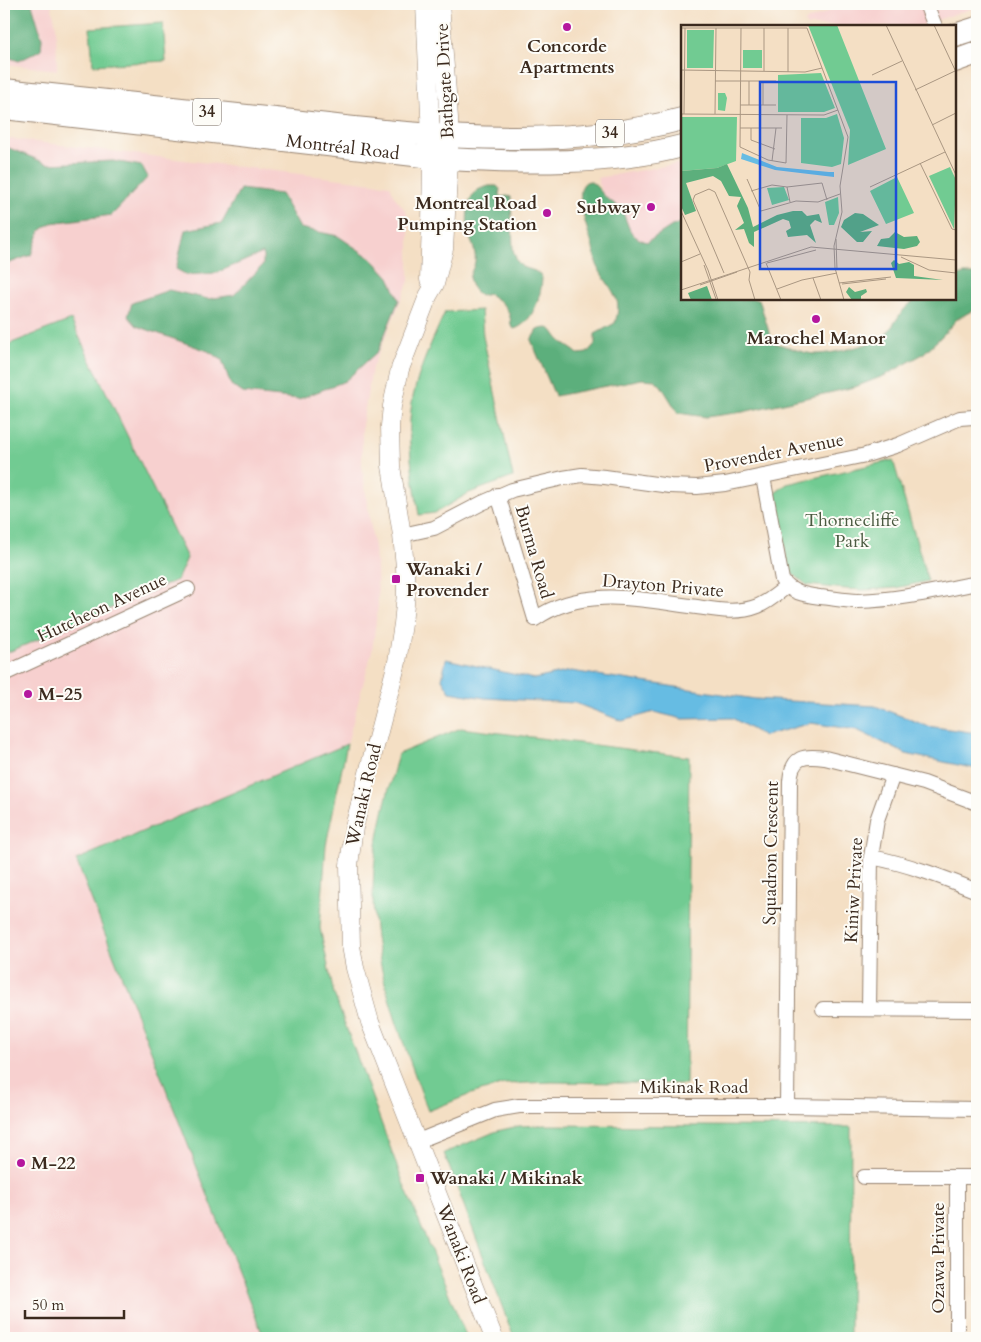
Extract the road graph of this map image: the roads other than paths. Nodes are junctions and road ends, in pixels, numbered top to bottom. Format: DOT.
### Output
graph roads {
  1 [pos="425,4"];
  2 [pos="440,4"];
  3 [pos="926,4"];
  4 [pos="935,25"];
  5 [pos="977,28"];
  6 [pos="956,35"];
  7 [pos="977,54"];
  8 [pos="956,61"];
  9 [pos="4,90"];
  10 [pos="4,108"];
  11 [pos="675,121"];
  12 [pos="440,135"];
  13 [pos="678,147"];
  14 [pos="440,159"];
  15 [pos="977,419"];
  16 [pos="763,476"];
  17 [pos="498,495"];
  18 [pos="402,535"];
  19 [pos="977,583"];
  20 [pos="786,587"];
  21 [pos="188,589"];
  22 [pos="534,618"];
  23 [pos="4,674"];
  24 [pos="893,775"];
  25 [pos="977,803"];
  26 [pos="871,857"];
  27 [pos="977,891"];
  28 [pos="869,1009"];
  29 [pos="823,1010"];
  30 [pos="977,1010"];
  31 [pos="787,1106"];
  32 [pos="977,1109"];
  33 [pos="418,1140"];
  34 [pos="864,1177"];
  35 [pos="957,1177"];
  36 [pos="977,1177"];
  37 [pos="494,1338"];
  38 [pos="956,1338"];
  1 -- 12 [label="street, Bathgate Drive"];
  2 -- 12 [label="street, Bathgate Drive"];
  3 -- 4 [label="street"];
  5 -- 6 [label="main road"];
  7 -- 8 [label="main road"];
  9 -- 12 [label="main road, Montréal Road / 34"];
  10 -- 14 [label="main road, Montréal Road / 34"];
  11 -- 12 [label="main road, Montréal Road / 34"];
  11 -- 13 [label="main road"];
  12 -- 14 [label="street, Bathgate Drive"];
  13 -- 14 [label="main road, Montréal Road / 34"];
  14 -- 18 [label="street, Wanaki Road"];
  15 -- 16 [label="street, Provender Avenue"];
  16 -- 17 [label="street, Provender Avenue"];
  16 -- 20 [label="street"];
  17 -- 18 [label="street, Provender Avenue"];
  17 -- 22 [label="street, Burma Road"];
  18 -- 33 [label="street, Wanaki Road"];
  19 -- 20 [label="street"];
  20 -- 22 [label="street, Drayton Private"];
  21 -- 23 [label="street, Hutcheon Avenue"];
  24 -- 25 [label="street, Squadron Crescent"];
  24 -- 26 [label="street, Kiniw Private"];
  24 -- 31 [label="street, Squadron Crescent"];
  26 -- 27 [label="street"];
  26 -- 28 [label="street, Kiniw Private"];
  28 -- 29 [label="street"];
  28 -- 30 [label="street"];
  31 -- 32 [label="street, Mikinak Road"];
  31 -- 33 [label="street, Mikinak Road"];
  33 -- 37 [label="street, Wanaki Road"];
  34 -- 35 [label="street"];
  35 -- 36 [label="street"];
  35 -- 38 [label="street, Ozawa Private"];
}
